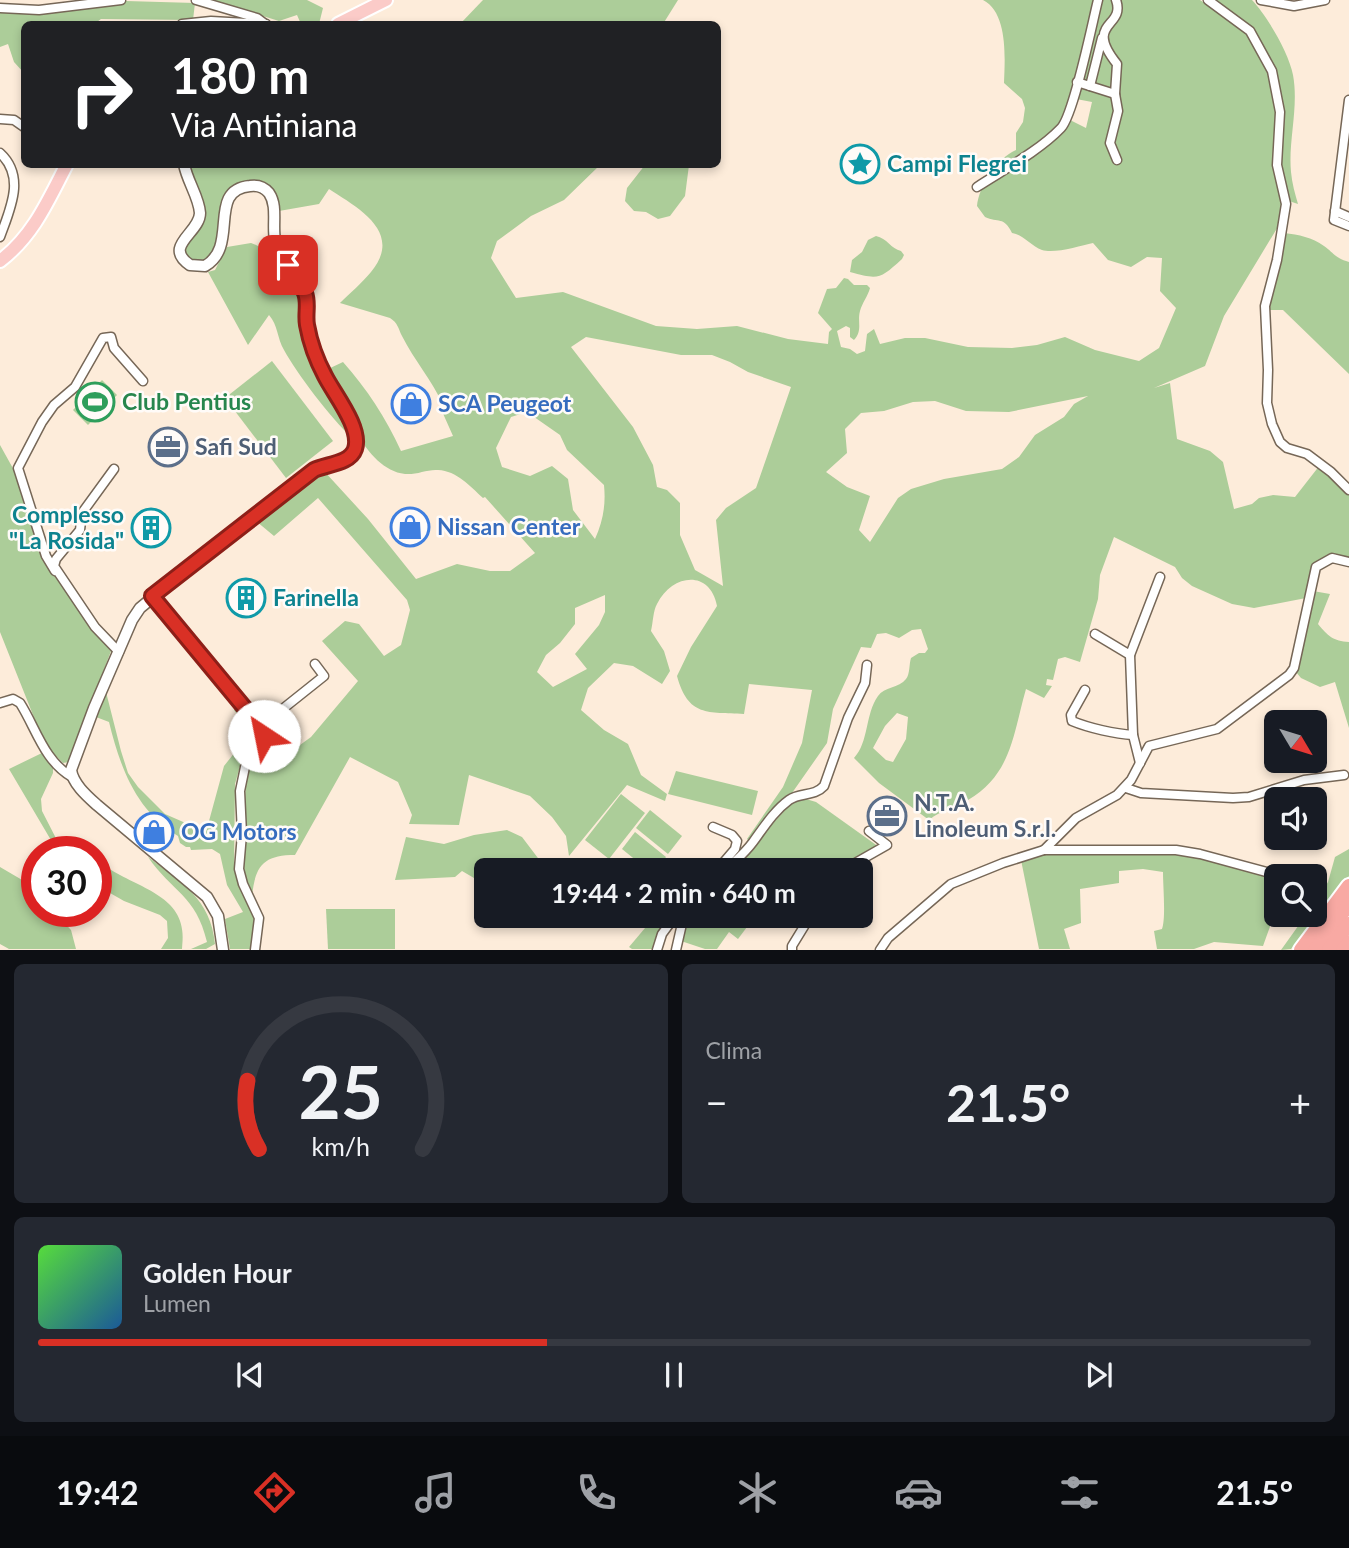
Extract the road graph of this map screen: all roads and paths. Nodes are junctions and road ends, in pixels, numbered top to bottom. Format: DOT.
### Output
graph roads {
  1 [pos="121,0"];
  2 [pos="195,0"];
  3 [pos="386,0"];
  4 [pos="1098,0"];
  5 [pos="1116,0"];
  6 [pos="1208,0"];
  7 [pos="1261,0"];
  8 [pos="1325,0"];
  9 [pos="0,8"];
  10 [pos="261,21"];
  11 [pos="344,21"];
  12 [pos="1102,36"];
  13 [pos="1077,82"];
  14 [pos="1090,86"];
  15 [pos="1115,94"];
  16 [pos="1349,100"];
  17 [pos="0,119"];
  18 [pos="21,125"];
  19 [pos="0,153"];
  20 [pos="1116,160"];
  21 [pos="65,168"];
  22 [pos="185,168"];
  23 [pos="977,187"];
  24 [pos="1335,211"];
  25 [pos="1349,217"];
  26 [pos="1349,226"];
  27 [pos="0,237"];
  28 [pos="0,261"];
  29 [pos="143,381"];
  30 [pos="114,469"];
  31 [pos="1349,490"];
  32 [pos="1349,562"];
  33 [pos="55,570"];
  34 [pos="1160,577"];
  35 [pos="152,596"];
  36 [pos="1096,634"];
  37 [pos="119,652"];
  38 [pos="1129,655"];
  39 [pos="315,664"];
  40 [pos="867,665"];
  41 [pos="1085,691"];
  42 [pos="0,703"];
  43 [pos="260,727"];
  44 [pos="1133,735"];
  45 [pos="1140,763"];
  46 [pos="1345,775"];
  47 [pos="72,777"];
  48 [pos="1126,788"];
  49 [pos="713,827"];
  50 [pos="869,831"];
  51 [pos="1044,850"];
  52 [pos="727,858"];
  53 [pos="739,858"];
  54 [pos="864,858"];
  55 [pos="1264,871"];
  56 [pos="1349,886"];
  57 [pos="1349,904"];
  58 [pos="1349,911"];
  59 [pos="1349,918"];
  60 [pos="1349,924"];
  61 [pos="666,928"];
  62 [pos="681,928"];
  63 [pos="803,928"];
  64 [pos="1349,931"];
  65 [pos="1349,938"];
  66 [pos="1335,949"];
  67 [pos="223,950"];
  68 [pos="255,950"];
  69 [pos="657,950"];
  70 [pos="676,950"];
  71 [pos="792,950"];
  72 [pos="880,950"];
  73 [pos="1301,950"];
  1 -- 9 [label="street"];
  2 -- 10 [label="street"];
  3 -- 11 [label="main road"];
  4 -- 13 [label="street"];
  5 -- 12 [label="street"];
  6 -- 31 [label="street"];
  7 -- 8 [label="street"];
  12 -- 14 [label="street"];
  12 -- 15 [label="street"];
  13 -- 14 [label="street"];
  13 -- 23 [label="street"];
  14 -- 15 [label="street"];
  15 -- 20 [label="street"];
  16 -- 24 [label="street"];
  17 -- 18 [label="street"];
  19 -- 27 [label="street"];
  21 -- 28 [label="main road"];
  22 -- 35 [label="street"];
  24 -- 25 [label="street"];
  24 -- 26 [label="street"];
  29 -- 33 [label="street"];
  30 -- 33 [label="street"];
  32 -- 45 [label="street"];
  33 -- 37 [label="street"];
  34 -- 38 [label="street"];
  35 -- 37 [label="street"];
  35 -- 43 [label="street"];
  36 -- 38 [label="street"];
  37 -- 47 [label="street"];
  38 -- 44 [label="street"];
  39 -- 43 [label="street"];
  40 -- 53 [label="street"];
  41 -- 44 [label="street"];
  42 -- 47 [label="street"];
  43 -- 68 [label="street"];
  44 -- 45 [label="street"];
  45 -- 48 [label="street"];
  46 -- 48 [label="street"];
  47 -- 67 [label="street"];
  48 -- 51 [label="street"];
  49 -- 52 [label="street"];
  50 -- 54 [label="street"];
  51 -- 55 [label="street"];
  51 -- 72 [label="street"];
  56 -- 73 [label="highway"];
  57 -- 66 [label="highway"];
  58 -- 66 [label="highway"];
  59 -- 66 [label="highway"];
  60 -- 66 [label="highway"];
  61 -- 69 [label="street"];
  62 -- 70 [label="street"];
  63 -- 71 [label="street"];
  64 -- 66 [label="highway"];
  65 -- 66 [label="highway"];
}
